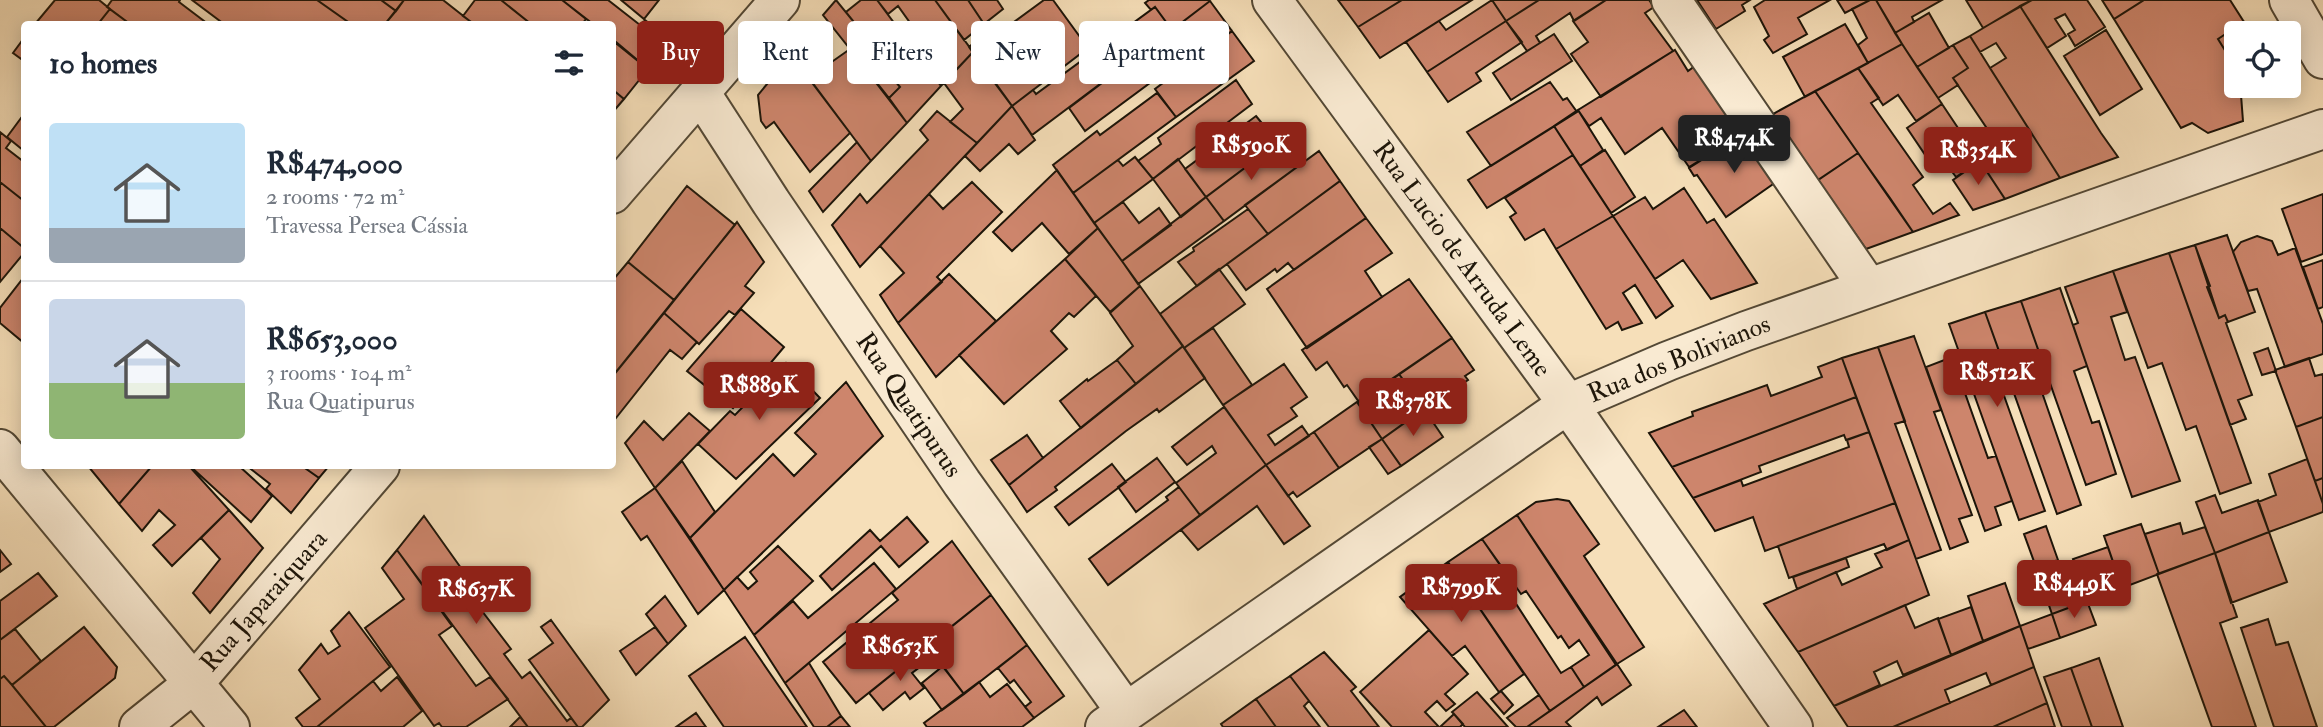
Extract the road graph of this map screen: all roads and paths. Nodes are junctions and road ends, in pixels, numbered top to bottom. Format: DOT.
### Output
graph roads {
  1 [pos="780,0"];
  2 [pos="1272,0"];
  3 [pos="1671,0"];
  4 [pos="2289,0"];
  5 [pos="2323,59"];
  6 [pos="700,92"];
  7 [pos="2323,129"];
  8 [pos="616,189"];
  9 [pos="1868,288"];
  10 [pos="1567,404"];
  11 [pos="0,449"];
  12 [pos="377,469"];
  13 [pos="194,683"];
  14 [pos="1116,720"];
  15 [pos="139,727"];
  16 [pos="230,727"];
  17 [pos="1793,727"];
  1 -- 6 [label="street"];
  2 -- 10 [label="street, Rua Lucio de Arruda Leme"];
  3 -- 9 [label="street"];
  4 -- 5 [label="street"];
  6 -- 8 [label="street"];
  6 -- 14 [label="street, Rua Quatipurus"];
  7 -- 9 [label="street, Rua dos Bolivianos"];
  9 -- 10 [label="street, Rua dos Bolivianos"];
  10 -- 14 [label="street, Rua dos Bolivianos"];
  10 -- 17 [label="street, Rua Lucio de Arruda Leme"];
  11 -- 13 [label="street"];
  12 -- 13 [label="street, Rua Japaraiquara"];
  13 -- 15 [label="street, Rua Japaraiquara"];
  13 -- 16 [label="street"];
}
